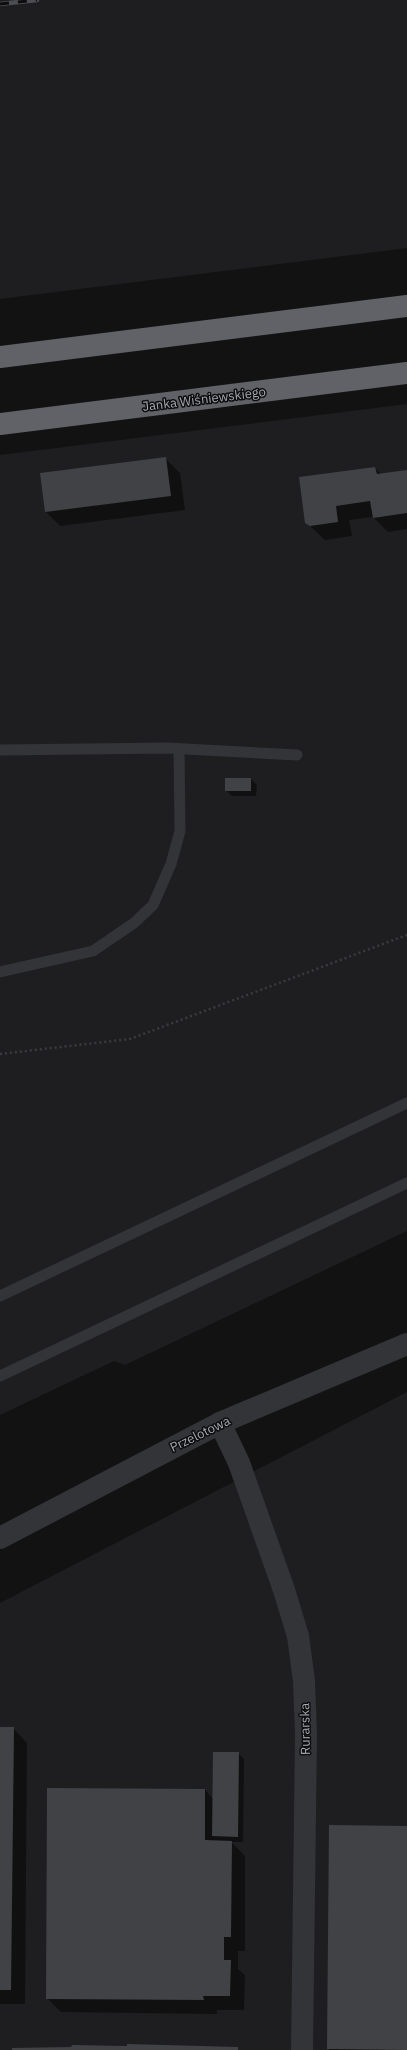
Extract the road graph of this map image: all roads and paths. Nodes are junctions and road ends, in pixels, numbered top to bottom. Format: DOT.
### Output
graph roads {
  1 [pos="407,306"];
  2 [pos="0,357"];
  3 [pos="407,373"];
  4 [pos="0,424"];
  5 [pos="179,749"];
  6 [pos="0,750"];
  7 [pos="297,755"];
  8 [pos="407,935"];
  9 [pos="0,972"];
  10 [pos="0,1054"];
  11 [pos="407,1103"];
  12 [pos="407,1183"];
  13 [pos="0,1296"];
  14 [pos="407,1344"];
  15 [pos="0,1376"];
  16 [pos="220,1423"];
  17 [pos="0,1538"];
  18 [pos="302,2050"];
  1 -- 2 [label="highway"];
  3 -- 4 [label="highway, Janka Wiśniewskiego"];
  5 -- 6 [label="lane"];
  5 -- 7 [label="lane"];
  5 -- 9 [label="lane"];
  8 -- 10 [label="path"];
  11 -- 13 [label="lane"];
  12 -- 15 [label="lane"];
  14 -- 16 [label="street, Przelotowa"];
  16 -- 17 [label="street, Przelotowa"];
  16 -- 18 [label="street, Rurarska"];
}
